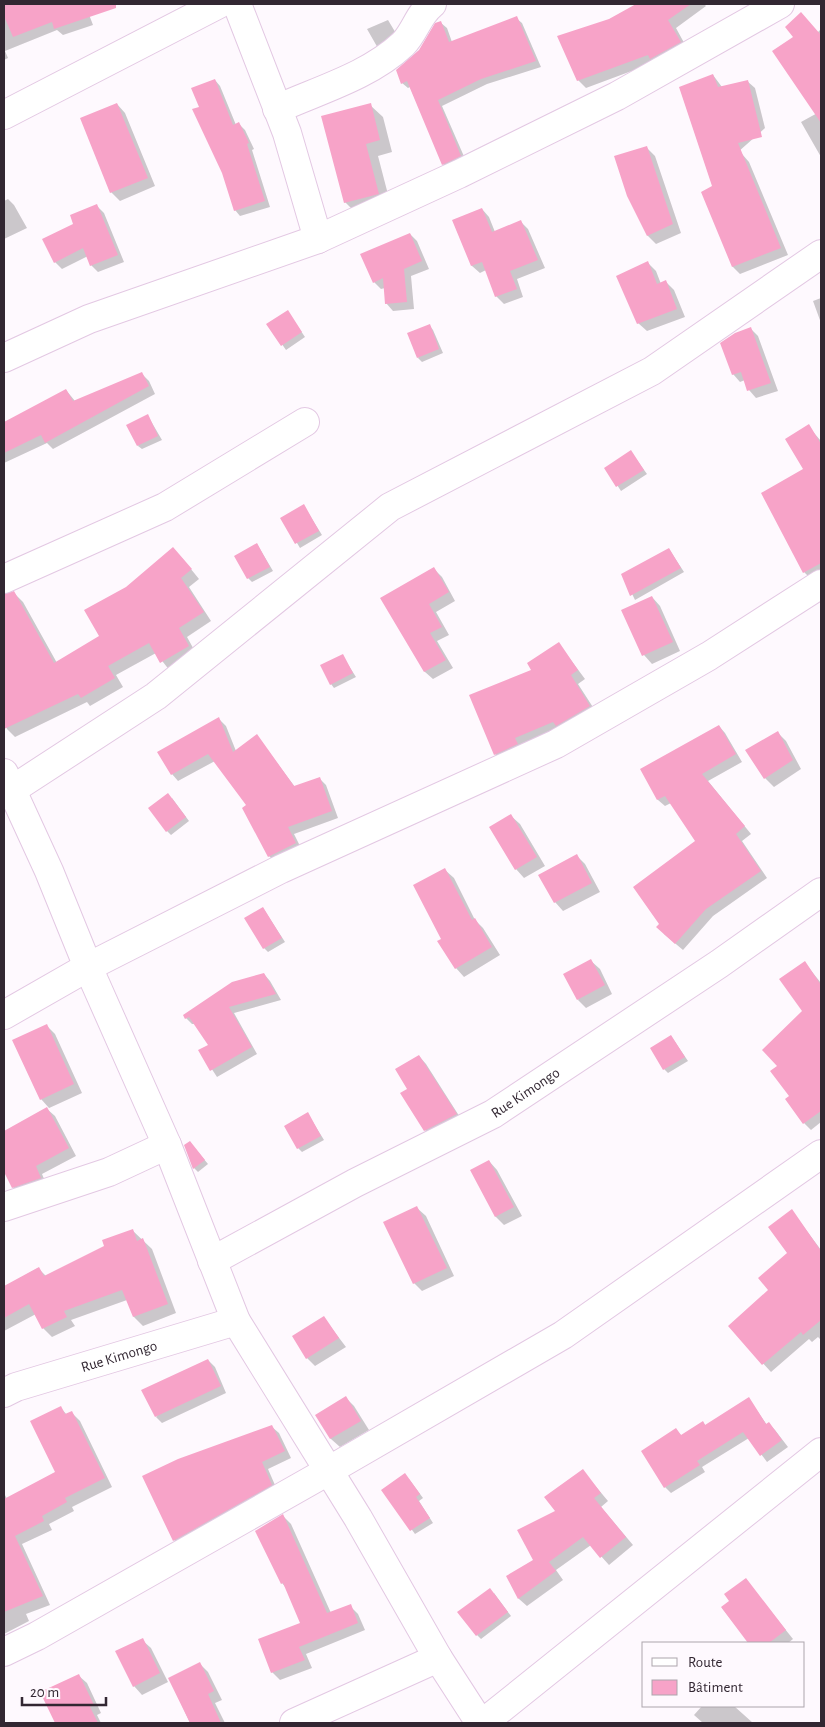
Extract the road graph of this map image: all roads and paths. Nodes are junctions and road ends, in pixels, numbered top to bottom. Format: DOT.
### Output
graph roads {
  1 [pos="219,4"];
  2 [pos="237,4"];
  3 [pos="432,4"];
  4 [pos="780,4"];
  5 [pos="277,109"];
  6 [pos="4,115"];
  7 [pos="318,240"];
  8 [pos="821,254"];
  9 [pos="4,358"];
  10 [pos="305,422"];
  11 [pos="4,579"];
  12 [pos="821,584"];
  13 [pos="7,786"];
  14 [pos="821,892"];
  15 [pos="88,967"];
  16 [pos="4,1015"];
  17 [pos="167,1145"];
  18 [pos="821,1154"];
  19 [pos="4,1207"];
  20 [pos="212,1261"];
  21 [pos="236,1321"];
  22 [pos="4,1394"];
  23 [pos="821,1452"];
  24 [pos="328,1472"];
  25 [pos="4,1652"];
  26 [pos="438,1658"];
  27 [pos="294,1723"];
  28 [pos="481,1723"];
  1 -- 6 [label="street"];
  2 -- 5 [label="street"];
  3 -- 5 [label="street"];
  4 -- 7 [label="street"];
  5 -- 7 [label="street"];
  7 -- 9 [label="street"];
  8 -- 13 [label="street"];
  10 -- 11 [label="street"];
  12 -- 15 [label="street"];
  13 -- 15 [label="street"];
  14 -- 20 [label="street, Rue Kimongo"];
  15 -- 16 [label="street"];
  15 -- 17 [label="street"];
  17 -- 19 [label="street"];
  17 -- 20 [label="street"];
  18 -- 24 [label="street"];
  20 -- 21 [label="street"];
  21 -- 22 [label="street, Rue Kimongo"];
  21 -- 24 [label="street"];
  23 -- 28 [label="street"];
  24 -- 25 [label="street"];
  24 -- 26 [label="street"];
  26 -- 27 [label="street"];
  26 -- 28 [label="street"];
}
